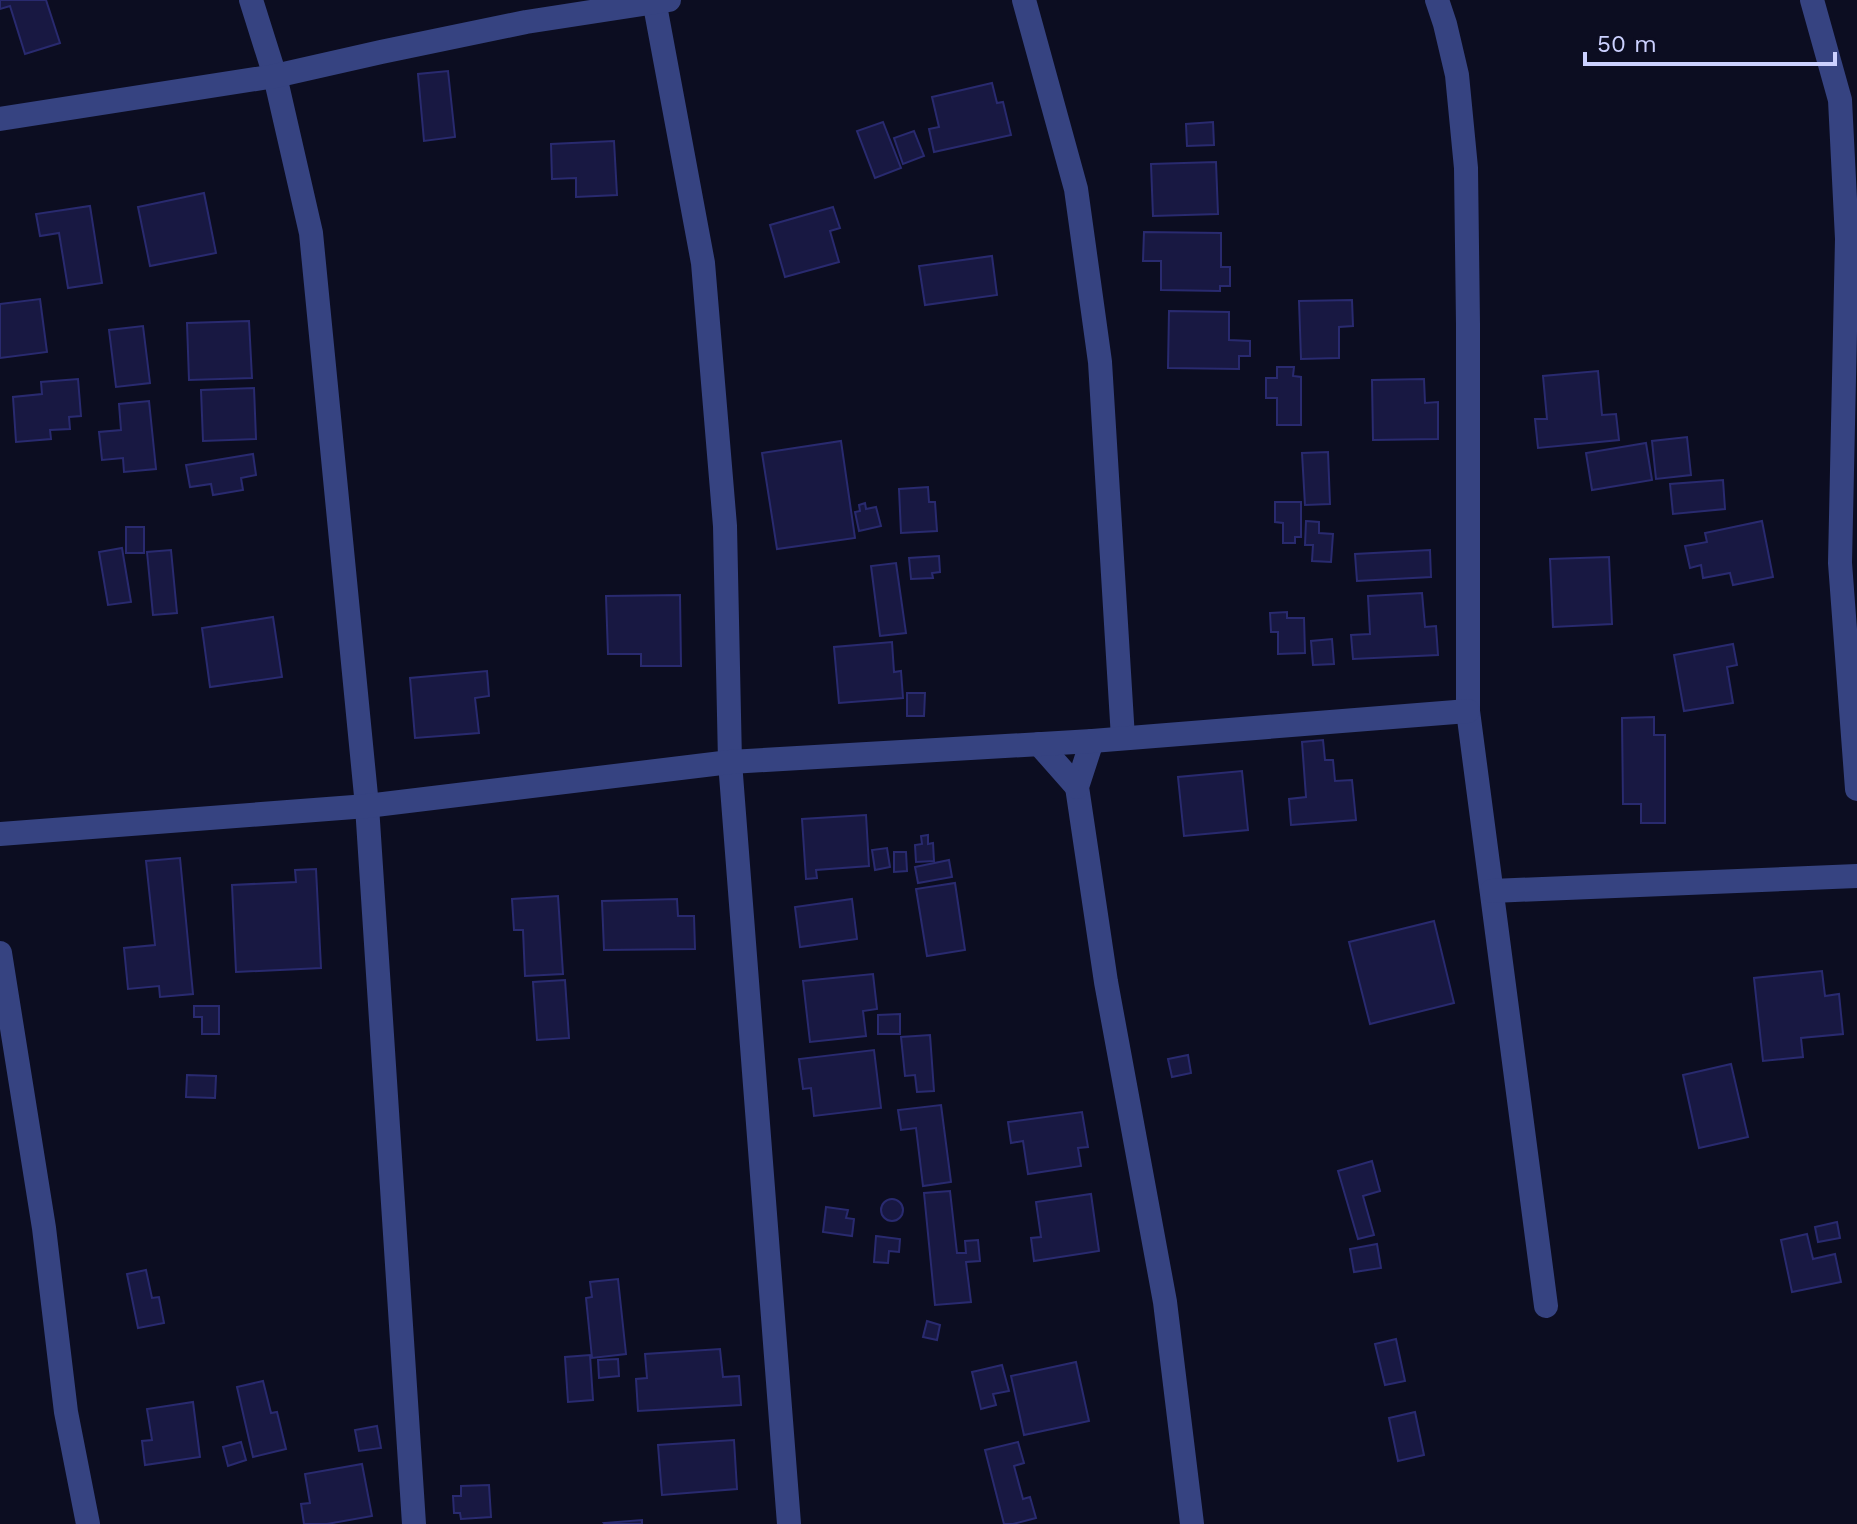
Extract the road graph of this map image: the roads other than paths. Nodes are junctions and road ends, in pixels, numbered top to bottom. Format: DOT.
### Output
graph roads {
  1 [pos="251,0"];
  2 [pos="1024,0"];
  3 [pos="1437,0"];
  4 [pos="1812,0"];
  5 [pos="659,1"];
  6 [pos="275,76"];
  7 [pos="0,119"];
  8 [pos="1468,711"];
  9 [pos="1123,738"];
  10 [pos="1092,741"];
  11 [pos="1039,744"];
  12 [pos="730,762"];
  13 [pos="1077,787"];
  14 [pos="1857,789"];
  15 [pos="367,806"];
  16 [pos="0,834"];
  17 [pos="1857,876"];
  18 [pos="1492,891"];
  19 [pos="0,953"];
  20 [pos="1546,1306"];
  21 [pos="88,1524"];
  22 [pos="414,1524"];
  23 [pos="789,1524"];
  24 [pos="1192,1524"];
  1 -- 6 [label="street"];
  2 -- 9 [label="street"];
  3 -- 8 [label="street"];
  4 -- 14 [label="street"];
  5 -- 6 [label="street"];
  5 -- 12 [label="street"];
  6 -- 7 [label="street"];
  6 -- 15 [label="street"];
  8 -- 9 [label="street"];
  8 -- 18 [label="street"];
  9 -- 10 [label="street"];
  10 -- 11 [label="street"];
  10 -- 13 [label="street"];
  11 -- 12 [label="street"];
  11 -- 13 [label="street"];
  12 -- 15 [label="street"];
  12 -- 23 [label="street"];
  13 -- 24 [label="street"];
  15 -- 16 [label="street"];
  15 -- 22 [label="street"];
  17 -- 18 [label="street"];
  18 -- 20 [label="street"];
  19 -- 21 [label="street"];
}
